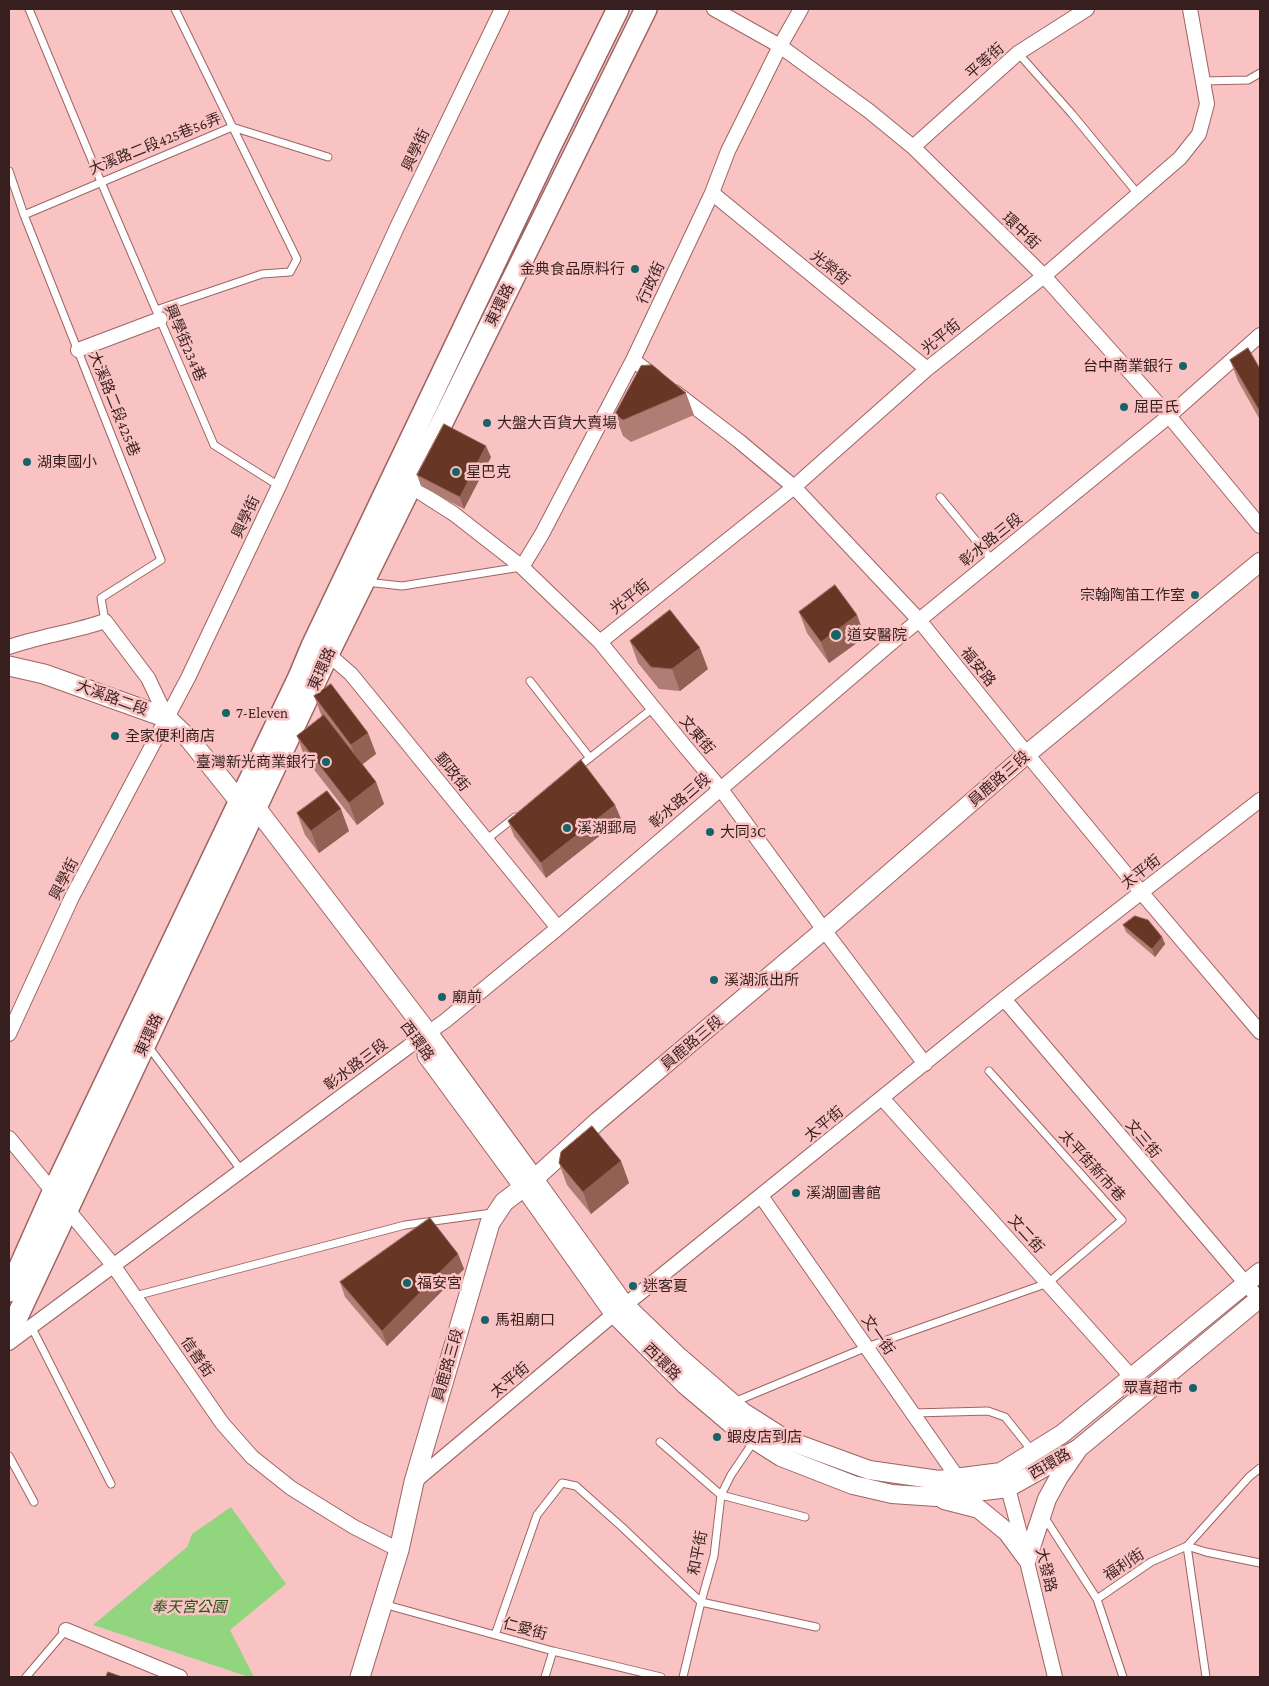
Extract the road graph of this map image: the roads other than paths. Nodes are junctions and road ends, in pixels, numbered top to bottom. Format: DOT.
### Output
graph roads {
  1 [pos="29,9"];
  2 [pos="175,9"];
  3 [pos="502,9"];
  4 [pos="618,9"];
  5 [pos="646,9"];
  6 [pos="714,9"];
  7 [pos="801,9"];
  8 [pos="1087,9"];
  9 [pos="1190,9"];
  10 [pos="780,46"];
  11 [pos="1018,53"];
  12 [pos="1260,73"];
  13 [pos="1203,81"];
  14 [pos="232,127"];
  15 [pos="913,147"];
  16 [pos="328,157"];
  17 [pos="9,172"];
  18 [pos="100,182"];
  19 [pos="712,193"];
  20 [pos="1138,194"];
  21 [pos="24,215"];
  22 [pos="1044,276"];
  23 [pos="158,315"];
  24 [pos="1260,335"];
  25 [pos="78,350"];
  26 [pos="633,360"];
  27 [pos="927,369"];
  28 [pos="1169,416"];
  29 [pos="402,481"];
  30 [pos="279,486"];
  31 [pos="794,488"];
  32 [pos="940,497"];
  33 [pos="1260,526"];
  34 [pos="992,560"];
  35 [pos="1260,562"];
  36 [pos="522,567"];
  37 [pos="364,582"];
  38 [pos="919,620"];
  39 [pos="105,621"];
  40 [pos="600,642"];
  41 [pos="9,647"];
  42 [pos="320,650"];
  43 [pos="9,666"];
  44 [pos="530,681"];
  45 [pos="653,708"];
  46 [pos="167,718"];
  47 [pos="1027,754"];
  48 [pos="590,758"];
  49 [pos="568,776"];
  50 [pos="720,788"];
  51 [pos="1260,800"];
  52 [pos="249,811"];
  53 [pos="523,811"];
  54 [pos="486,840"];
  55 [pos="1141,892"];
  56 [pos="558,928"];
  57 [pos="824,930"];
  58 [pos="1004,999"];
  59 [pos="15,1006"];
  60 [pos="1260,1032"];
  61 [pos="9,1034"];
  62 [pos="422,1037"];
  63 [pos="146,1043"];
  64 [pos="925,1064"];
  65 [pos="989,1071"];
  66 [pos="882,1098"];
  67 [pos="9,1138"];
  68 [pos="241,1170"];
  69 [pos="529,1183"];
  70 [pos="53,1192"];
  71 [pos="761,1196"];
  72 [pos="67,1209"];
  73 [pos="497,1213"];
  74 [pos="113,1265"];
  75 [pos="1260,1272"];
  76 [pos="1048,1282"];
  77 [pos="1246,1284"];
  78 [pos="9,1291"];
  79 [pos="136,1296"];
  80 [pos="1260,1298"];
  81 [pos="619,1309"];
  82 [pos="31,1326"];
  83 [pos="9,1334"];
  84 [pos="9,1342"];
  85 [pos="867,1347"];
  86 [pos="1133,1378"];
  87 [pos="1145,1392"];
  88 [pos="732,1403"];
  89 [pos="912,1413"];
  90 [pos="755,1440"];
  91 [pos="660,1442"];
  92 [pos="1079,1448"];
  93 [pos="1033,1452"];
  94 [pos="9,1456"];
  95 [pos="1260,1468"];
  96 [pos="1001,1472"];
  97 [pos="957,1477"];
  98 [pos="414,1482"];
  99 [pos="111,1484"];
  100 [pos="1008,1488"];
  101 [pos="969,1493"];
  102 [pos="721,1495"];
  103 [pos="936,1497"];
  104 [pos="34,1502"];
  105 [pos="1042,1513"];
  106 [pos="805,1517"];
  107 [pos="1187,1546"];
  108 [pos="399,1550"];
  109 [pos="1027,1559"];
  110 [pos="1260,1563"];
  111 [pos="1097,1599"];
  112 [pos="701,1602"];
  113 [pos="383,1604"];
  114 [pos="816,1627"];
  115 [pos="66,1630"];
  116 [pos="495,1635"];
  117 [pos="553,1651"];
  118 [pos="26,1677"];
  119 [pos="180,1677"];
  120 [pos="360,1677"];
  121 [pos="545,1677"];
  122 [pos="661,1677"];
  123 [pos="683,1677"];
  124 [pos="1056,1677"];
  125 [pos="1123,1677"];
  126 [pos="1206,1677"];
  1 -- 18 [label="lane, 興學街234巷"];
  2 -- 14 [label="lane"];
  3 -- 30 [label="street, 興學街"];
  4 -- 29 [label="main road, 東環路"];
  5 -- 29 [label="main road, 東環路"];
  6 -- 10 [label="street, 環中街"];
  7 -- 10 [label="street, 行政街"];
  8 -- 11 [label="street, 平等街"];
  9 -- 13 [label="street, 光平街"];
  10 -- 15 [label="street, 環中街"];
  10 -- 19 [label="street, 行政街"];
  11 -- 15 [label="street, 平等街"];
  11 -- 20 [label="lane"];
  12 -- 13 [label="lane"];
  13 -- 20 [label="street, 光平街"];
  14 -- 16 [label="lane, 大溪路二段425巷56弄"];
  14 -- 18 [label="lane, 大溪路二段425巷56弄"];
  14 -- 23 [label="lane"];
  15 -- 22 [label="street, 環中街"];
  17 -- 21 [label="lane, 大溪路二段425巷"];
  18 -- 21 [label="lane, 大溪路二段425巷56弄"];
  18 -- 23 [label="lane, 興學街234巷"];
  19 -- 26 [label="street, 行政街"];
  19 -- 27 [label="street, 光榮街"];
  20 -- 22 [label="street, 光平街"];
  21 -- 25 [label="lane, 大溪路二段425巷"];
  22 -- 27 [label="street, 光平街"];
  22 -- 28 [label="street, 環中街"];
  23 -- 25 [label="street"];
  23 -- 30 [label="lane, 興學街234巷"];
  24 -- 28 [label="street, 彰水路三段"];
  25 -- 39 [label="lane, 大溪路二段425巷"];
  26 -- 31 [label="street, 福安路"];
  26 -- 36 [label="street, 行政街"];
  27 -- 31 [label="street, 光平街"];
  28 -- 33 [label="street, 環中街"];
  28 -- 34 [label="street, 彰水路三段"];
  29 -- 36 [label="street, 文東街"];
  29 -- 37 [label="main road, 東環路"];
  29 -- 42 [label="main road, 東環路"];
  30 -- 46 [label="street, 興學街"];
  31 -- 38 [label="street, 福安路"];
  31 -- 40 [label="street, 光平街"];
  32 -- 34 [label="lane"];
  34 -- 38 [label="street, 彰水路三段"];
  35 -- 47 [label="street, 員鹿路三段"];
  36 -- 37 [label="lane"];
  36 -- 40 [label="street, 文東街"];
  37 -- 42 [label="main road, 東環路"];
  38 -- 47 [label="street, 福安路"];
  38 -- 50 [label="street, 彰水路三段"];
  39 -- 41 [label="street"];
  39 -- 46 [label="street"];
  40 -- 45 [label="street, 文東街"];
  42 -- 52 [label="main road, 東環路"];
  42 -- 54 [label="street, 郵政街"];
  43 -- 46 [label="main road, 大溪路二段"];
  44 -- 48 [label="lane"];
  45 -- 48 [label="lane"];
  45 -- 50 [label="street, 文東街"];
  46 -- 52 [label="main road, 大溪路二段"];
  46 -- 59 [label="street, 興學街"];
  47 -- 55 [label="street, 福安路"];
  47 -- 57 [label="street, 員鹿路三段"];
  48 -- 49 [label="lane"];
  50 -- 56 [label="street, 彰水路三段"];
  50 -- 57 [label="street, 文東街"];
  51 -- 55 [label="street, 太平街"];
  52 -- 62 [label="main road, 西環路"];
  52 -- 63 [label="main road, 東環路"];
  52 -- 70 [label="main road, 東環路"];
  53 -- 54 [label="lane"];
  54 -- 56 [label="street, 郵政街"];
  55 -- 58 [label="street, 太平街"];
  55 -- 60 [label="street, 福安路"];
  56 -- 62 [label="street, 彰水路三段"];
  57 -- 64 [label="street, 文東街"];
  57 -- 69 [label="street, 員鹿路三段"];
  58 -- 64 [label="street, 太平街"];
  58 -- 77 [label="street, 文三街"];
  59 -- 61 [label="street, 興學街"];
  62 -- 68 [label="street, 彰水路三段"];
  62 -- 69 [label="main road, 西環路"];
  63 -- 68 [label="lane"];
  63 -- 72 [label="main road, 東環路"];
  64 -- 66 [label="street, 太平街"];
  65 -- 76 [label="lane, 太平街新市巷"];
  66 -- 71 [label="street, 太平街"];
  66 -- 76 [label="street, 文二街"];
  67 -- 70 [label="street, 信善街"];
  68 -- 74 [label="street, 彰水路三段"];
  69 -- 73 [label="main road, 員鹿路三段"];
  69 -- 81 [label="street, 西環路"];
  70 -- 72 [label="street, 信善街"];
  70 -- 78 [label="main road, 東環路"];
  71 -- 81 [label="street, 太平街"];
  71 -- 85 [label="street, 文一街"];
  72 -- 74 [label="street, 信善街"];
  72 -- 83 [label="main road, 東環路"];
  73 -- 79 [label="lane"];
  73 -- 98 [label="main road, 員鹿路三段"];
  74 -- 79 [label="street, 信善街"];
  74 -- 82 [label="street, 彰水路三段"];
  75 -- 77 [label="street, 西環路"];
  76 -- 85 [label="lane, 太平街新市巷"];
  76 -- 86 [label="street, 文二街"];
  77 -- 80 [label="street, 文三街"];
  77 -- 86 [label="street, 西環路"];
  79 -- 108 [label="street, 信善街"];
  80 -- 87 [label="street, 西環路"];
  81 -- 88 [label="street, 西環路"];
  81 -- 90 [label="street, 西環路"];
  81 -- 98 [label="street, 太平街"];
  82 -- 84 [label="street, 彰水路三段"];
  82 -- 99 [label="lane"];
  85 -- 88 [label="lane, 太平街新市巷"];
  85 -- 89 [label="street, 文一街"];
  86 -- 87 [label="street, 文二街"];
  86 -- 93 [label="street, 西環路"];
  87 -- 92 [label="street, 西環路"];
  88 -- 97 [label="street, 西環路"];
  89 -- 93 [label="lane"];
  89 -- 97 [label="street, 文一街"];
  90 -- 102 [label="lane, 和平街"];
  90 -- 103 [label="street, 西環路"];
  91 -- 102 [label="lane"];
  92 -- 100 [label="street, 西環路"];
  92 -- 105 [label="street"];
  93 -- 96 [label="street, 西環路"];
  94 -- 104 [label="lane"];
  95 -- 107 [label="lane, 福利街"];
  96 -- 97 [label="street, 西環路"];
  96 -- 100 [label="street, 大發路"];
  97 -- 101 [label="street, 文一街"];
  98 -- 108 [label="main road, 員鹿路三段"];
  100 -- 101 [label="street, 西環路"];
  100 -- 109 [label="street, 大發路"];
  101 -- 103 [label="street, 西環路"];
  102 -- 106 [label="lane"];
  102 -- 112 [label="lane, 和平街"];
  103 -- 109 [label="street"];
  105 -- 109 [label="street"];
  105 -- 111 [label="lane"];
  107 -- 110 [label="lane"];
  107 -- 111 [label="lane, 福利街"];
  107 -- 126 [label="lane"];
  108 -- 113 [label="main road, 員鹿路三段"];
  109 -- 124 [label="street, 大發路"];
  111 -- 125 [label="lane, 福利街"];
  112 -- 114 [label="lane"];
  112 -- 116 [label="lane"];
  112 -- 123 [label="lane, 和平街"];
  113 -- 116 [label="lane, 仁愛街"];
  113 -- 120 [label="main road, 員鹿路三段"];
  115 -- 118 [label="lane"];
  115 -- 119 [label="street"];
  116 -- 117 [label="lane, 仁愛街"];
  117 -- 121 [label="lane"];
  117 -- 122 [label="lane, 仁愛街"];
}
